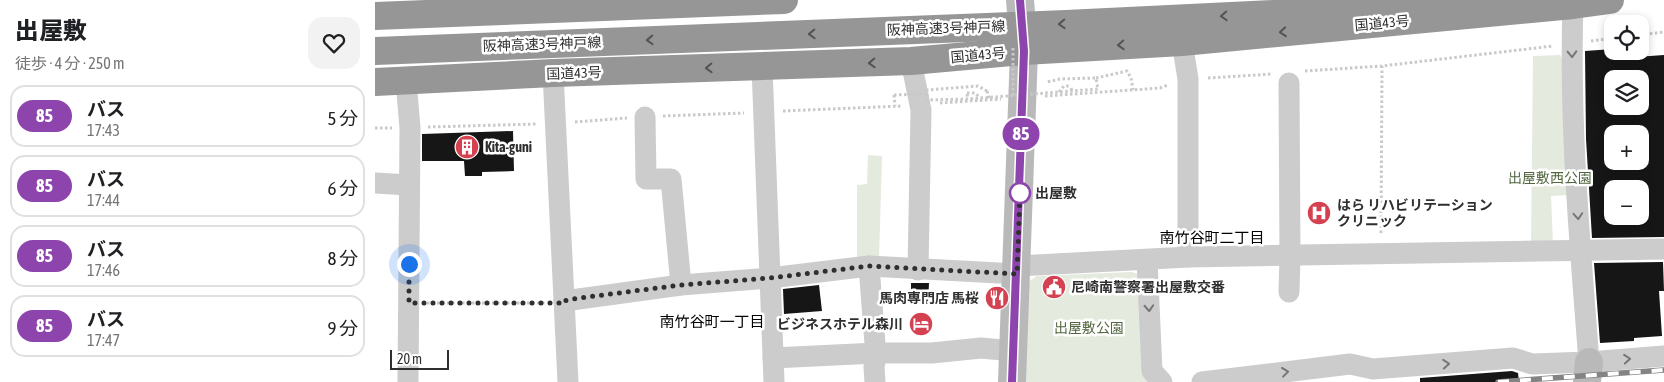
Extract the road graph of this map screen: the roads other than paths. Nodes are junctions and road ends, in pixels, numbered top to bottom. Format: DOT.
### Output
graph roads {
  1 [pos="681,0"];
  2 [pos="783,0"];
  3 [pos="1021,0"];
  4 [pos="1518,0"];
  5 [pos="1610,0"];
  6 [pos="1573,5"];
  7 [pos="375,14"];
  8 [pos="1182,42"];
  9 [pos="375,51"];
  10 [pos="1024,51"];
  11 [pos="911,62"];
  12 [pos="763,67"];
  13 [pos="553,73"];
  14 [pos="1289,76"];
  15 [pos="406,81"];
  16 [pos="375,82"];
  17 [pos="645,117"];
  18 [pos="375,183"];
  19 [pos="409,184"];
  20 [pos="1664,249"];
  21 [pos="1580,251"];
  22 [pos="1290,256"];
  23 [pos="1188,257"];
  24 [pos="1147,260"];
  25 [pos="869,266"];
  26 [pos="918,270"];
  27 [pos="1017,270"];
  28 [pos="770,278"];
  29 [pos="681,285"];
  30 [pos="1289,292"];
  31 [pos="564,302"];
  32 [pos="1013,351"];
  33 [pos="876,353"];
  34 [pos="1664,356"];
  35 [pos="773,358"];
  36 [pos="1588,372"];
  37 [pos="408,382"];
  38 [pos="568,382"];
  39 [pos="774,382"];
  40 [pos="875,382"];
  41 [pos="1013,382"];
  42 [pos="1162,382"];
  43 [pos="1202,382"];
  1 -- 7 [label="highway"];
  2 -- 7 [label="highway"];
  3 -- 10 [label="street"];
  4 -- 9 [label="highway, 阪神高速3号神戸線, one-way, bridge"];
  5 -- 6 [label="highway, 国道43号"];
  6 -- 8 [label="highway, 国道43号, one-way"];
  6 -- 21 [label="street, one-way"];
  8 -- 10 [label="highway, 国道43号, one-way"];
  8 -- 23 [label="street"];
  10 -- 11 [label="highway, 国道43号"];
  10 -- 27 [label="street"];
  11 -- 12 [label="highway, 国道43号, one-way"];
  11 -- 26 [label="street"];
  12 -- 13 [label="highway, 国道43号, one-way"];
  12 -- 28 [label="street"];
  13 -- 15 [label="highway, 国道43号"];
  13 -- 31 [label="street"];
  14 -- 22 [label="street"];
  15 -- 16 [label="highway, 国道43号"];
  15 -- 19 [label="street"];
  17 -- 29 [label="street"];
  18 -- 19 [label="street"];
  19 -- 37 [label="street"];
  20 -- 21 [label="street"];
  21 -- 22 [label="street"];
  21 -- 36 [label="street"];
  22 -- 23 [label="street"];
  22 -- 30 [label="street"];
  23 -- 24 [label="street"];
  24 -- 27 [label="street"];
  24 -- 42 [label="street, one-way"];
  25 -- 26 [label="street"];
  25 -- 28 [label="street"];
  25 -- 33 [label="street"];
  26 -- 27 [label="street"];
  27 -- 32 [label="street"];
  28 -- 29 [label="street"];
  28 -- 35 [label="street"];
  29 -- 31 [label="street"];
  31 -- 38 [label="street"];
  32 -- 33 [label="street"];
  32 -- 41 [label="street"];
  33 -- 35 [label="street"];
  33 -- 40 [label="street"];
  36 -- 34 [label="street, one-way"];
  35 -- 39 [label="street"];
  43 -- 36 [label="street, one-way"];
}
